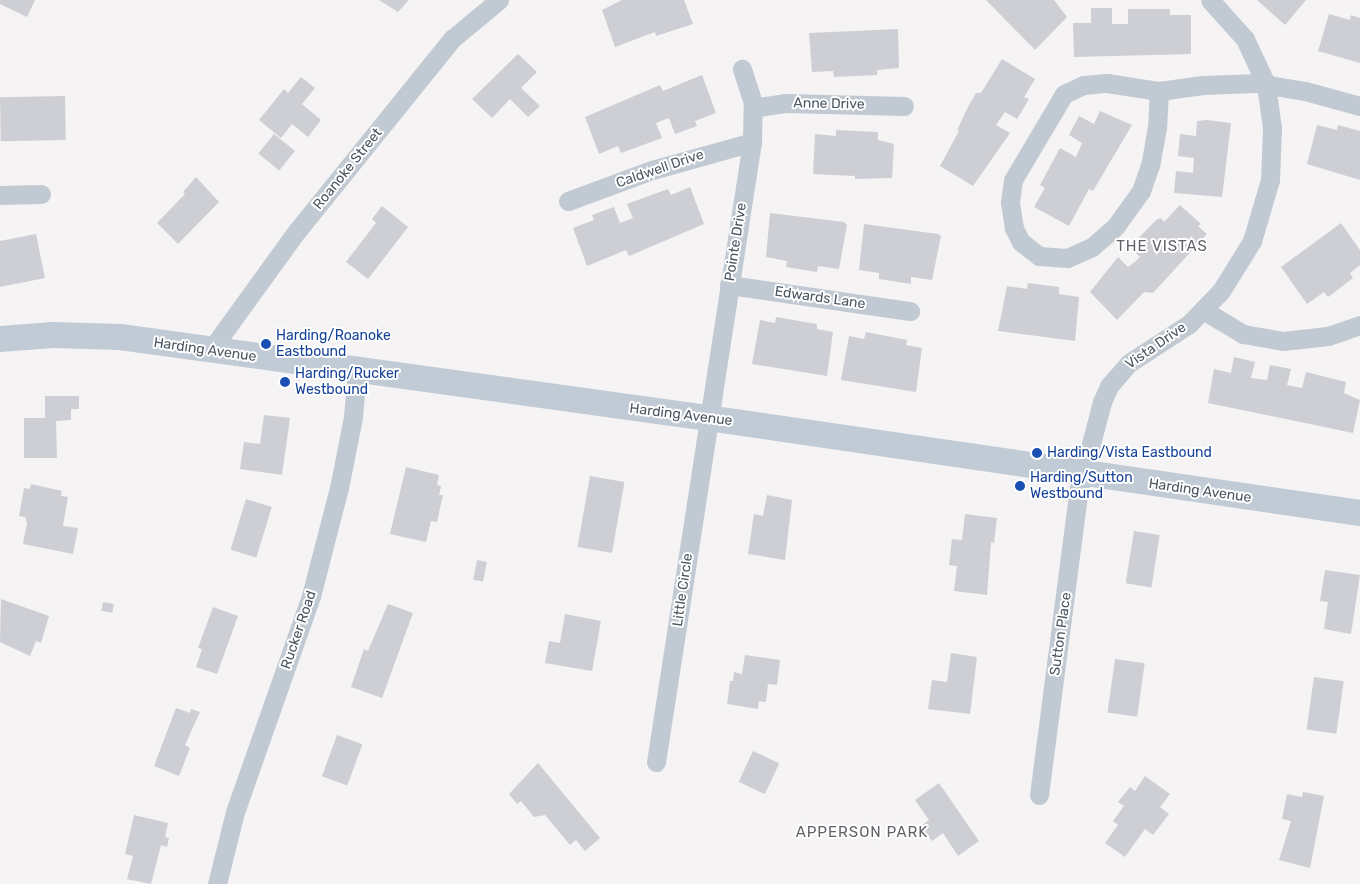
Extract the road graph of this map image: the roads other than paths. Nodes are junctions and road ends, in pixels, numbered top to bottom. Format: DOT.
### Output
graph roads {
  1 [pos="499,0"];
  2 [pos="1210,0"];
  3 [pos="742,69"];
  4 [pos="1266,84"];
  5 [pos="1159,91"];
  6 [pos="904,106"];
  7 [pos="1360,106"];
  8 [pos="754,108"];
  9 [pos="752,142"];
  10 [pos="41,194"];
  11 [pos="0,195"];
  12 [pos="568,201"];
  13 [pos="730,285"];
  14 [pos="1203,310"];
  15 [pos="910,311"];
  16 [pos="1360,326"];
  17 [pos="0,339"];
  18 [pos="210,352"];
  19 [pos="357,371"];
  20 [pos="708,418"];
  21 [pos="1082,474"];
  22 [pos="1360,514"];
  23 [pos="656,762"];
  24 [pos="1039,795"];
  25 [pos="217,884"];
  1 -- 18 [label="street, Roanoke Street"];
  2 -- 4 [label="street, Vista Drive"];
  3 -- 8 [label="street, Pointe Drive"];
  4 -- 5 [label="street"];
  4 -- 7 [label="street"];
  4 -- 14 [label="street, Vista Drive"];
  5 -- 5 [label="street"];
  6 -- 8 [label="street, Anne Drive"];
  8 -- 9 [label="street, Pointe Drive"];
  9 -- 12 [label="street, Caldwell Drive"];
  9 -- 13 [label="street, Pointe Drive"];
  10 -- 11 [label="street"];
  13 -- 15 [label="street, Edwards Lane"];
  13 -- 20 [label="street, Pointe Drive"];
  14 -- 16 [label="street"];
  14 -- 21 [label="street, Vista Drive"];
  17 -- 18 [label="main road, Harding Avenue"];
  18 -- 19 [label="main road, Harding Avenue"];
  19 -- 20 [label="main road, Harding Avenue"];
  19 -- 25 [label="street, Rucker Road"];
  20 -- 21 [label="main road, Harding Avenue"];
  20 -- 23 [label="street, Little Circle"];
  21 -- 22 [label="main road, Harding Avenue"];
  21 -- 24 [label="street, Sutton Place"];
}
